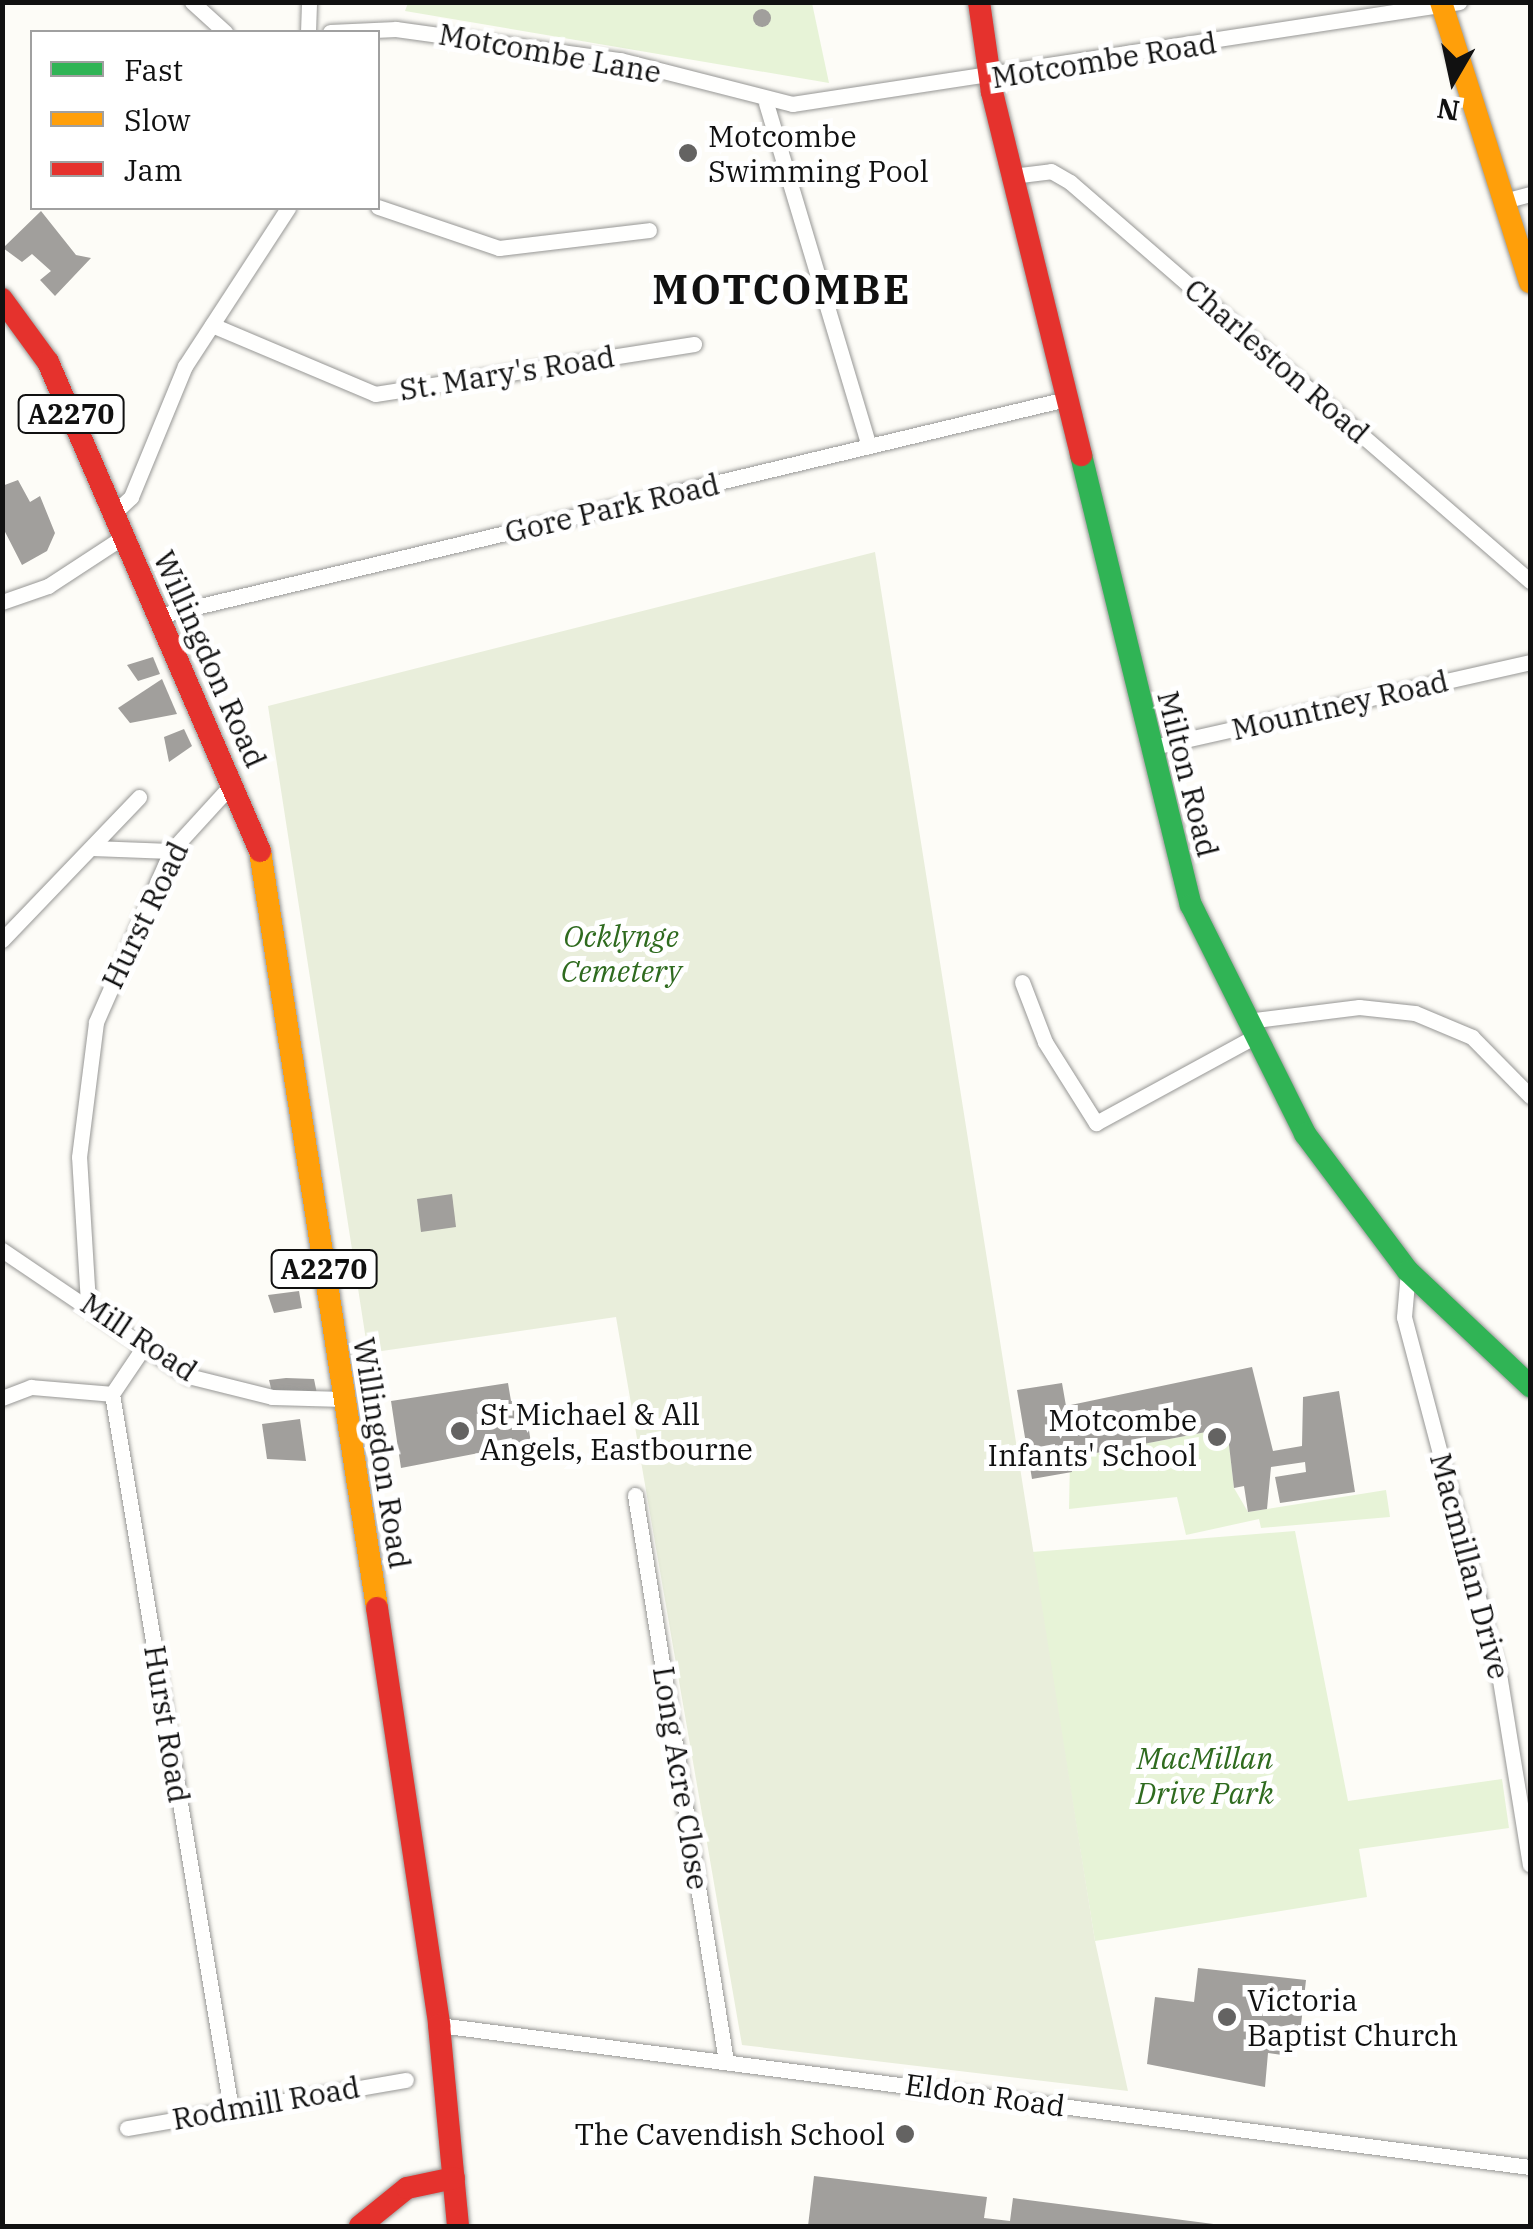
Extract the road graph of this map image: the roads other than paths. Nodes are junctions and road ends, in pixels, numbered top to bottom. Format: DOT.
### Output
graph roads {
  1 [pos="192,2"];
  2 [pos="310,2"];
  3 [pos="980,2"];
  4 [pos="1448,4"];
  5 [pos="222,30"];
  6 [pos="308,30"];
  7 [pos="374,30"];
  8 [pos="990,79"];
  9 [pos="766,103"];
  10 [pos="1012,176"];
  11 [pos="1530,194"];
  12 [pos="1504,201"];
  13 [pos="380,208"];
  14 [pos="287,210"];
  15 [pos="649,230"];
  16 [pos="1530,282"];
  17 [pos="2,299"];
  18 [pos="212,325"];
  19 [pos="694,344"];
  20 [pos="1066,400"];
  21 [pos="869,446"];
  22 [pos="115,512"];
  23 [pos="123,537"];
  24 [pos="1530,581"];
  25 [pos="2,602"];
  26 [pos="158,616"];
  27 [pos="1530,662"];
  28 [pos="1150,748"];
  29 [pos="234,783"];
  30 [pos="139,797"];
  31 [pos="92,848"];
  32 [pos="171,851"];
  33 [pos="2,940"];
  34 [pos="1022,982"];
  35 [pos="1250,1029"];
  36 [pos="1530,1096"];
  37 [pos="2,1250"];
  38 [pos="1408,1271"];
  39 [pos="88,1303"];
  40 [pos="143,1348"];
  41 [pos="1530,1386"];
  42 [pos="112,1394"];
  43 [pos="2,1398"];
  44 [pos="344,1398"];
  45 [pos="635,1495"];
  46 [pos="1530,1866"];
  47 [pos="439,2025"];
  48 [pos="726,2060"];
  49 [pos="406,2080"];
  50 [pos="231,2108"];
  51 [pos="128,2128"];
  52 [pos="1530,2168"];
  53 [pos="454,2178"];
  54 [pos="360,2226"];
  55 [pos="458,2226"];
  1 -- 5 [label="street"];
  2 -- 6 [label="street"];
  3 -- 8 [label="main road, Milton Road"];
  4 -- 8 [label="street, Motcombe Road"];
  4 -- 12 [label="main road"];
  7 -- 9 [label="street, Motcombe Lane"];
  8 -- 9 [label="street, Motcombe Road"];
  8 -- 10 [label="main road, Milton Road"];
  9 -- 21 [label="street"];
  10 -- 20 [label="main road, Milton Road"];
  10 -- 24 [label="street, Charleston Road"];
  11 -- 12 [label="street"];
  12 -- 16 [label="main road"];
  13 -- 15 [label="street"];
  14 -- 18 [label="street"];
  17 -- 22 [label="main road, A2270"];
  18 -- 19 [label="street, St. Mary's Road"];
  18 -- 22 [label="street"];
  20 -- 21 [label="street, Gore Park Road"];
  20 -- 28 [label="main road, Milton Road"];
  21 -- 26 [label="street, Gore Park Road"];
  22 -- 23 [label="main road, A2270"];
  23 -- 25 [label="street"];
  23 -- 26 [label="main road, Willingdon Road / A2270"];
  26 -- 29 [label="main road, Willingdon Road / A2270"];
  27 -- 28 [label="street, Mountney Road"];
  28 -- 35 [label="main road, Milton Road"];
  29 -- 32 [label="street, Hurst Road"];
  29 -- 44 [label="main road, Willingdon Road / A2270"];
  30 -- 31 [label="street"];
  31 -- 32 [label="street"];
  31 -- 33 [label="street"];
  32 -- 39 [label="street, Hurst Road"];
  34 -- 35 [label="street"];
  35 -- 36 [label="street"];
  35 -- 38 [label="main road, Milton Road"];
  37 -- 39 [label="street, Mill Road"];
  38 -- 41 [label="main road, Milton Road"];
  38 -- 46 [label="street, Macmillan Drive"];
  39 -- 40 [label="street, Mill Road"];
  40 -- 42 [label="street"];
  40 -- 44 [label="street, Mill Road"];
  42 -- 43 [label="street"];
  42 -- 50 [label="street, Hurst Road"];
  44 -- 47 [label="main road, Willingdon Road / A2270"];
  45 -- 48 [label="street, Long Acre Close"];
  47 -- 48 [label="street, Eldon Road"];
  47 -- 53 [label="main road, Willingdon Road / A2270"];
  48 -- 52 [label="street, Eldon Road"];
  49 -- 50 [label="street, Rodmill Road"];
  50 -- 51 [label="street, Rodmill Road"];
  53 -- 54 [label="main road"];
  53 -- 55 [label="main road, Willingdon Road / A2270"];
}
